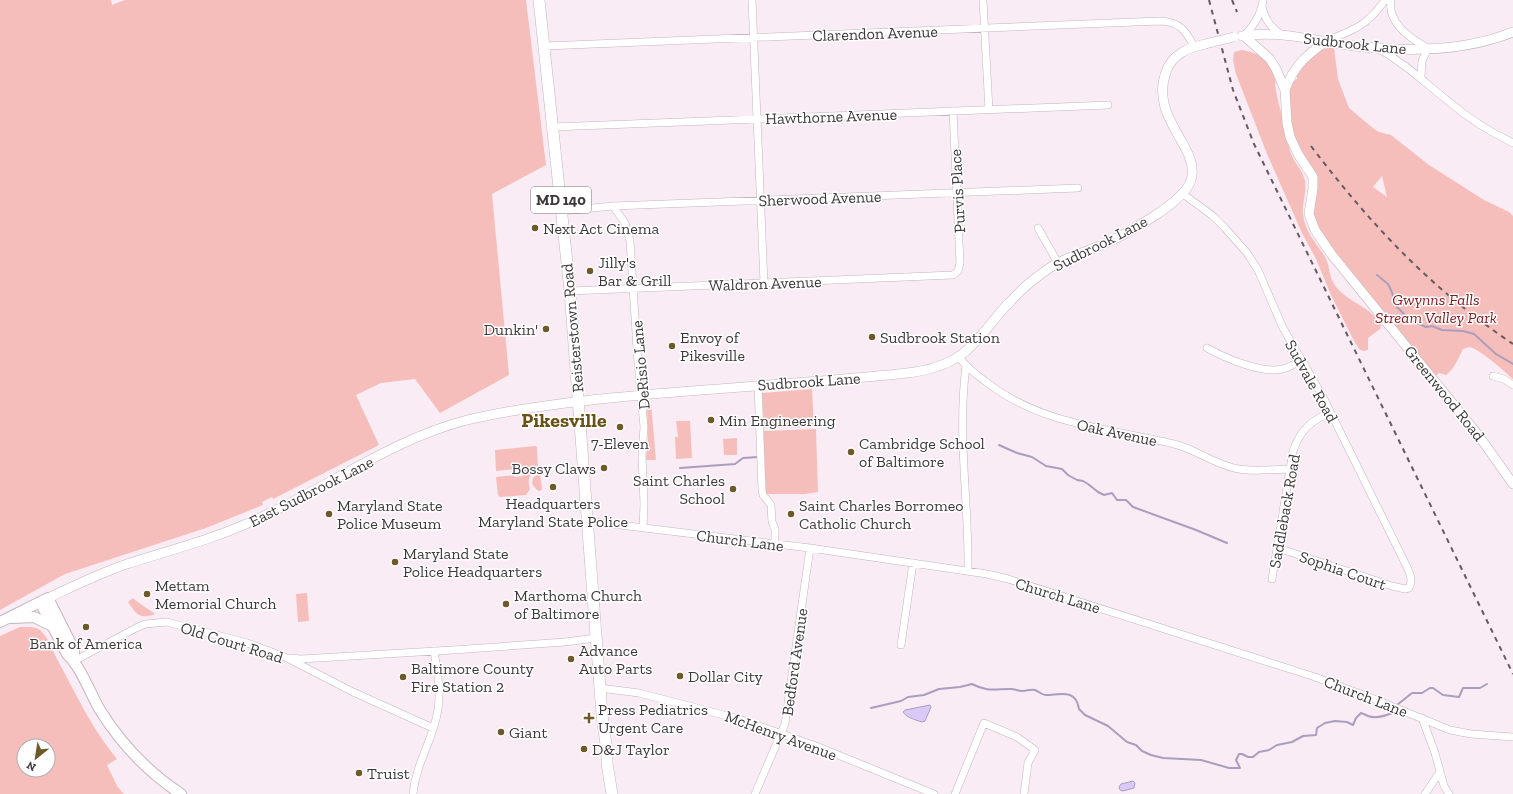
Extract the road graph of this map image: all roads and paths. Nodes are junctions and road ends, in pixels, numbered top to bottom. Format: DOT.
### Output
graph roads {
  1 [pos="540,0"];
  2 [pos="752,0"];
  3 [pos="983,0"];
  4 [pos="1385,0"];
  5 [pos="1391,0"];
  6 [pos="1263,4"];
  7 [pos="985,28"];
  8 [pos="1513,32"];
  9 [pos="1281,35"];
  10 [pos="1244,36"];
  11 [pos="754,38"];
  12 [pos="1326,41"];
  13 [pos="545,46"];
  14 [pos="1194,46"];
  15 [pos="1377,48"];
  16 [pos="1428,48"];
  17 [pos="1421,77"];
  18 [pos="1285,90"];
  19 [pos="1108,105"];
  20 [pos="989,110"];
  21 [pos="953,111"];
  22 [pos="758,119"];
  23 [pos="553,127"];
  24 [pos="1513,143"];
  25 [pos="1078,188"];
  26 [pos="957,193"];
  27 [pos="1183,194"];
  28 [pos="761,201"];
  29 [pos="613,206"];
  30 [pos="562,212"];
  31 [pos="1038,228"];
  32 [pos="1058,263"];
  33 [pos="958,271"];
  34 [pos="764,283"];
  35 [pos="633,287"];
  36 [pos="570,291"];
  37 [pos="1207,348"];
  38 [pos="959,356"];
  39 [pos="1302,360"];
  40 [pos="966,366"];
  41 [pos="1493,376"];
  42 [pos="758,385"];
  43 [pos="1513,385"];
  44 [pos="641,395"];
  45 [pos="578,401"];
  46 [pos="1330,412"];
  47 [pos="1290,469"];
  48 [pos="1513,484"];
  49 [pos="587,521"];
  50 [pos="643,528"];
  51 [pos="775,544"];
  52 [pos="810,548"];
  53 [pos="1278,548"];
  54 [pos="913,563"];
  55 [pos="968,571"];
  56 [pos="1272,579"];
  57 [pos="1409,588"];
  58 [pos="44,600"];
  59 [pos="3,620"];
  60 [pos="54,627"];
  61 [pos="596,638"];
  62 [pos="901,645"];
  63 [pos="434,651"];
  64 [pos="285,657"];
  65 [pos="74,661"];
  66 [pos="600,688"];
  67 [pos="1422,718"];
  68 [pos="433,728"];
  69 [pos="782,733"];
  70 [pos="1513,737"];
  71 [pos="607,752"];
  72 [pos="1440,772"];
  73 [pos="181,794"];
  74 [pos="413,794"];
  75 [pos="612,794"];
  76 [pos="620,794"];
  77 [pos="755,794"];
  78 [pos="934,794"];
  79 [pos="955,794"];
  80 [pos="1024,794"];
  81 [pos="1425,794"];
  82 [pos="1449,794"];
  1 -- 13 [label="main road, Reisterstown Road / MD 140"];
  2 -- 11 [label="street"];
  3 -- 7 [label="street"];
  4 -- 12 [label="street"];
  5 -- 16 [label="street"];
  6 -- 9 [label="street"];
  6 -- 10 [label="street"];
  7 -- 11 [label="street, Clarendon Avenue"];
  7 -- 14 [label="street, Clarendon Avenue"];
  7 -- 20 [label="street"];
  8 -- 16 [label="street, Sudbrook Lane"];
  9 -- 10 [label="street, Sudbrook Lane"];
  9 -- 12 [label="street, Sudbrook Lane"];
  10 -- 14 [label="street, Sudbrook Lane, bridge"];
  10 -- 18 [label="street, Greenwood Road"];
  11 -- 13 [label="street, Clarendon Avenue"];
  11 -- 22 [label="street"];
  12 -- 15 [label="street, Sudbrook Lane"];
  12 -- 18 [label="street"];
  13 -- 23 [label="main road, Reisterstown Road / MD 140"];
  14 -- 27 [label="street, Sudbrook Lane"];
  15 -- 16 [label="street, Sudbrook Lane"];
  15 -- 17 [label="street"];
  16 -- 17 [label="street"];
  17 -- 24 [label="street"];
  18 -- 48 [label="street, Greenwood Road"];
  19 -- 20 [label="street, Hawthorne Avenue"];
  20 -- 21 [label="street, Hawthorne Avenue"];
  21 -- 22 [label="street, Hawthorne Avenue"];
  21 -- 26 [label="street, Purvis Place"];
  22 -- 23 [label="street, Hawthorne Avenue"];
  22 -- 28 [label="street"];
  23 -- 30 [label="main road, Reisterstown Road / MD 140"];
  25 -- 26 [label="street, Sherwood Avenue"];
  26 -- 28 [label="street, Sherwood Avenue"];
  26 -- 33 [label="street, Purvis Place"];
  27 -- 32 [label="street, Sudbrook Lane"];
  27 -- 39 [label="street, Sudvale Road"];
  28 -- 29 [label="street, Sherwood Avenue"];
  28 -- 34 [label="street"];
  29 -- 30 [label="street, Sherwood Avenue"];
  29 -- 35 [label="street, DeRisio Lane"];
  30 -- 36 [label="main road, Reisterstown Road / MD 140"];
  31 -- 32 [label="street"];
  32 -- 38 [label="street, Sudbrook Lane"];
  33 -- 34 [label="street, Waldron Avenue"];
  34 -- 35 [label="street, Waldron Avenue"];
  35 -- 36 [label="street, Waldron Avenue"];
  35 -- 44 [label="street, DeRisio Lane"];
  36 -- 45 [label="main road, Reisterstown Road / MD 140"];
  37 -- 39 [label="street"];
  38 -- 40 [label="street, Oak Avenue"];
  38 -- 42 [label="street, Sudbrook Lane"];
  39 -- 46 [label="street, Sudvale Road"];
  40 -- 47 [label="street, Oak Avenue"];
  40 -- 55 [label="street"];
  41 -- 43 [label="street"];
  42 -- 44 [label="street, Sudbrook Lane"];
  42 -- 51 [label="street"];
  44 -- 45 [label="street, Sudbrook Lane"];
  44 -- 50 [label="street, DeRisio Lane"];
  45 -- 49 [label="main road, Reisterstown Road / MD 140"];
  45 -- 58 [label="street, East Sudbrook Lane"];
  46 -- 47 [label="street, Saddleback Road"];
  46 -- 57 [label="street, Sudvale Road"];
  47 -- 53 [label="street, Saddleback Road"];
  49 -- 50 [label="street, Church Lane"];
  49 -- 61 [label="main road, Reisterstown Road / MD 140"];
  50 -- 51 [label="street, Church Lane"];
  51 -- 52 [label="street, Church Lane"];
  52 -- 54 [label="street, Church Lane"];
  52 -- 69 [label="street, Bedford Avenue"];
  53 -- 56 [label="street, Saddleback Road"];
  53 -- 57 [label="street, Sophia Court"];
  54 -- 55 [label="street, Church Lane"];
  54 -- 62 [label="street"];
  55 -- 67 [label="street, Church Lane"];
  58 -- 59 [label="main road"];
  58 -- 60 [label="main road"];
  58 -- 65 [label="main road"];
  59 -- 60 [label="main road"];
  60 -- 65 [label="main road"];
  61 -- 63 [label="street"];
  61 -- 66 [label="main road, Reisterstown Road / MD 140"];
  63 -- 64 [label="street"];
  63 -- 68 [label="street"];
  64 -- 65 [label="street, Old Court Road"];
  64 -- 68 [label="street, Old Court Road"];
  65 -- 73 [label="main road"];
  66 -- 69 [label="street, McHenry Avenue"];
  66 -- 71 [label="main road, Reisterstown Road / MD 140"];
  67 -- 70 [label="street, Church Lane"];
  67 -- 72 [label="street"];
  68 -- 74 [label="street"];
  69 -- 77 [label="street, Bedford Avenue"];
  69 -- 78 [label="street, McHenry Avenue"];
  71 -- 75 [label="main road, Reisterstown Road / MD 140"];
  71 -- 76 [label="main road, Reisterstown Road"];
  72 -- 81 [label="street"];
  72 -- 82 [label="street"];
  79 -- 80 [label="street"];
}
